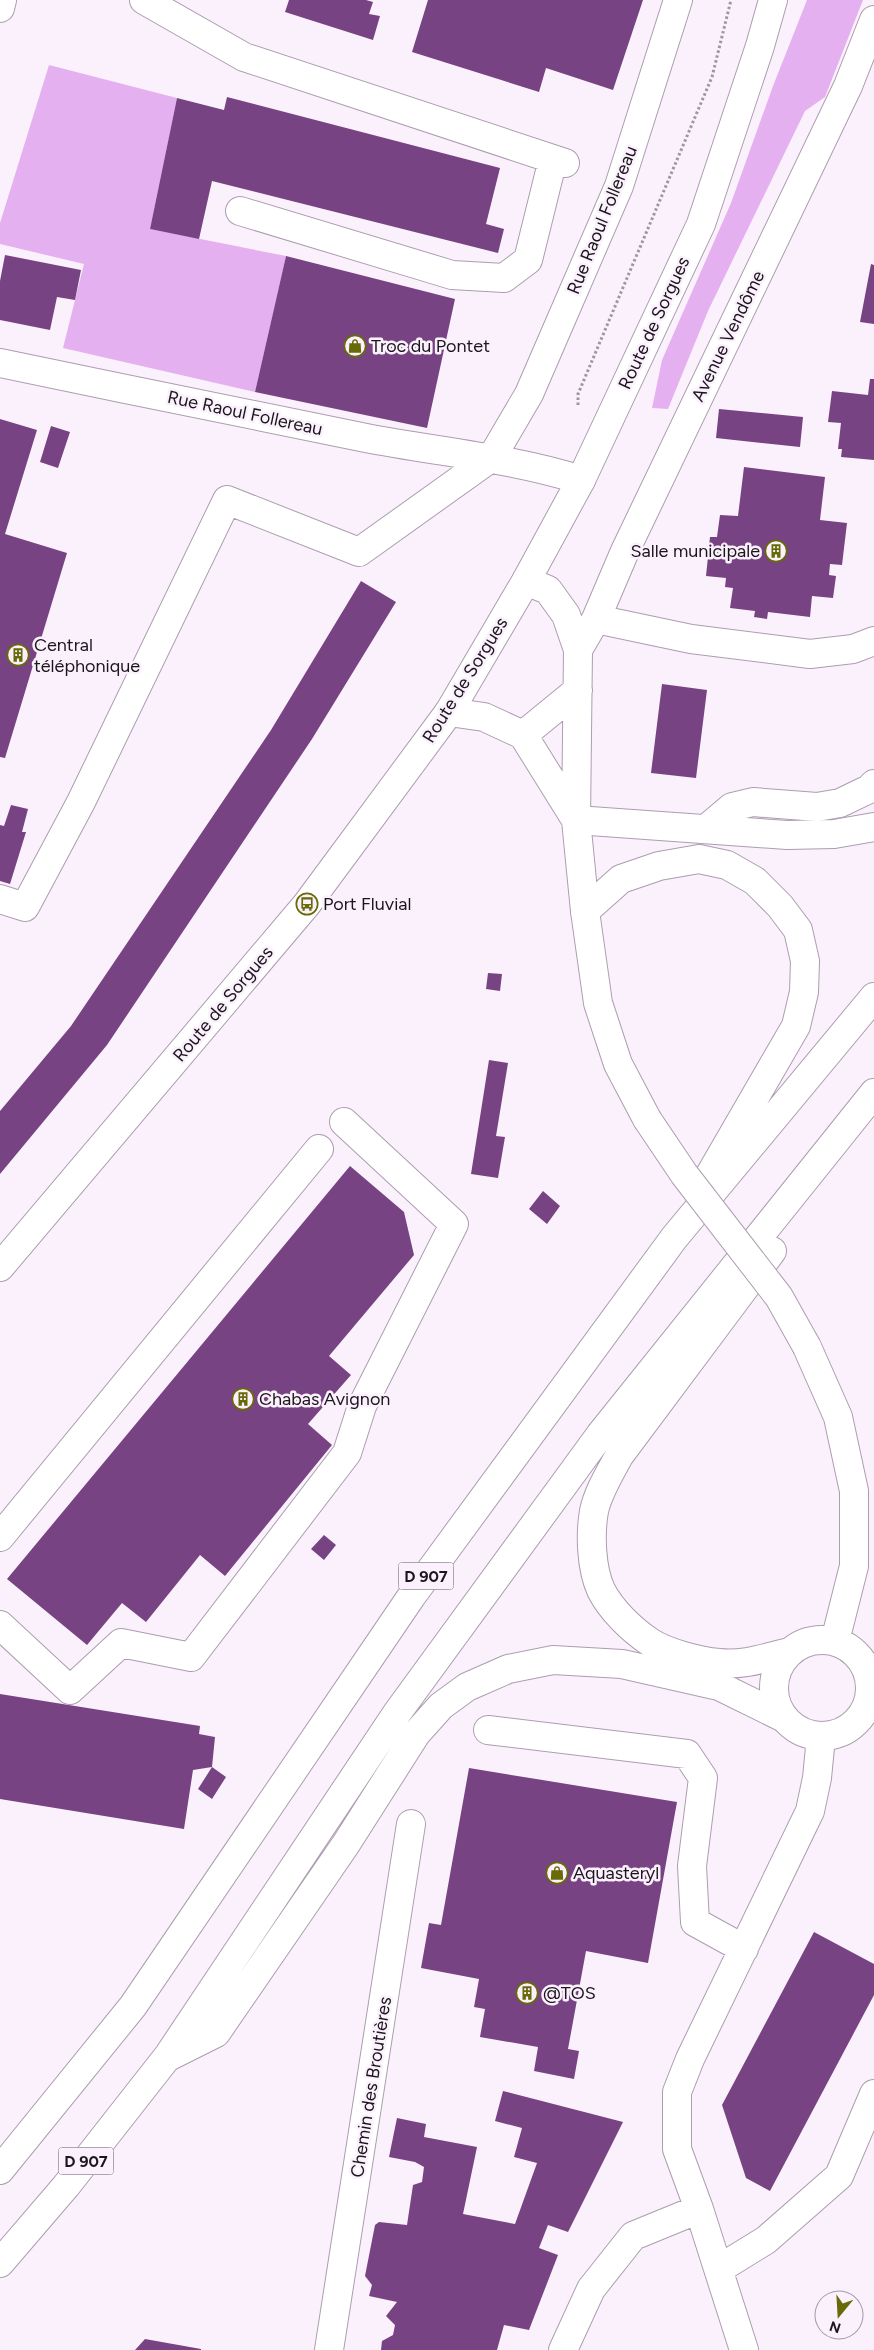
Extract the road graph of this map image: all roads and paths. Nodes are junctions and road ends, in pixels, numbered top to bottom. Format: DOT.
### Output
graph roads {
  1 [pos="2,0"];
  2 [pos="144,0"];
  3 [pos="678,0"];
  4 [pos="731,0"];
  5 [pos="773,0"];
  6 [pos="0,8"];
  7 [pos="874,20"];
  8 [pos="240,211"];
  9 [pos="0,363"];
  10 [pos="579,413"];
  11 [pos="492,457"];
  12 [pos="581,480"];
  13 [pos="526,581"];
  14 [pos="596,619"];
  15 [pos="874,641"];
  16 [pos="578,650"];
  17 [pos="578,690"];
  18 [pos="449,712"];
  19 [pos="523,735"];
  20 [pos="874,784"];
  21 [pos="576,820"];
  22 [pos="874,827"];
  23 [pos="706,829"];
  24 [pos="0,900"];
  25 [pos="585,911"];
  26 [pos="874,997"];
  27 [pos="874,1093"];
  28 [pos="874,1111"];
  29 [pos="344,1122"];
  30 [pos="319,1149"];
  31 [pos="674,1238"];
  32 [pos="0,1267"];
  33 [pos="0,1537"];
  34 [pos="5,1637"];
  35 [pos="835,1642"];
  36 [pos="790,1652"];
  37 [pos="784,1718"];
  38 [pos="488,1730"];
  39 [pos="821,1737"];
  40 [pos="411,1824"];
  41 [pos="744,1949"];
  42 [pos="168,2056"];
  43 [pos="874,2094"];
  44 [pos="0,2170"];
  45 [pos="699,2209"];
  46 [pos="0,2262"];
  47 [pos="718,2269"];
  48 [pos="329,2350"];
  49 [pos="563,2350"];
  50 [pos="744,2350"];
  1 -- 6 [label="main road"];
  2 -- 8 [label="main road"];
  3 -- 11 [label="main road, Rue Raoul Follereau"];
  4 -- 10 [label="path"];
  5 -- 12 [label="main road, Route de Sorgues"];
  7 -- 14 [label="main road, Avenue Vendôme"];
  9 -- 11 [label="main road, Rue Raoul Follereau"];
  11 -- 12 [label="main road, Rue Raoul Follereau"];
  11 -- 24 [label="main road"];
  12 -- 13 [label="main road, Route de Sorgues"];
  13 -- 16 [label="main road"];
  13 -- 18 [label="main road, Route de Sorgues"];
  14 -- 15 [label="main road"];
  14 -- 16 [label="main road, Avenue Vendôme"];
  16 -- 17 [label="main road"];
  17 -- 19 [label="main road"];
  17 -- 21 [label="main road"];
  18 -- 19 [label="main road"];
  18 -- 32 [label="main road, Route de Sorgues"];
  19 -- 21 [label="main road"];
  20 -- 23 [label="main road"];
  21 -- 23 [label="main road"];
  21 -- 25 [label="main road"];
  22 -- 23 [label="main road"];
  25 -- 31 [label="main road"];
  25 -- 35 [label="main road, bridge"];
  26 -- 31 [label="main road, D 907"];
  27 -- 42 [label="main road, D 907"];
  28 -- 36 [label="main road"];
  29 -- 34 [label="main road"];
  30 -- 33 [label="main road"];
  31 -- 44 [label="main road, D 907"];
  35 -- 36 [label="main road"];
  35 -- 39 [label="main road"];
  36 -- 37 [label="main road"];
  37 -- 39 [label="main road"];
  37 -- 42 [label="main road"];
  38 -- 41 [label="main road"];
  39 -- 41 [label="main road"];
  40 -- 48 [label="main road, Chemin des Broutières"];
  41 -- 45 [label="main road"];
  42 -- 46 [label="main road, D 907"];
  43 -- 47 [label="main road"];
  45 -- 47 [label="main road"];
  45 -- 49 [label="main road"];
  47 -- 50 [label="main road"];
}
